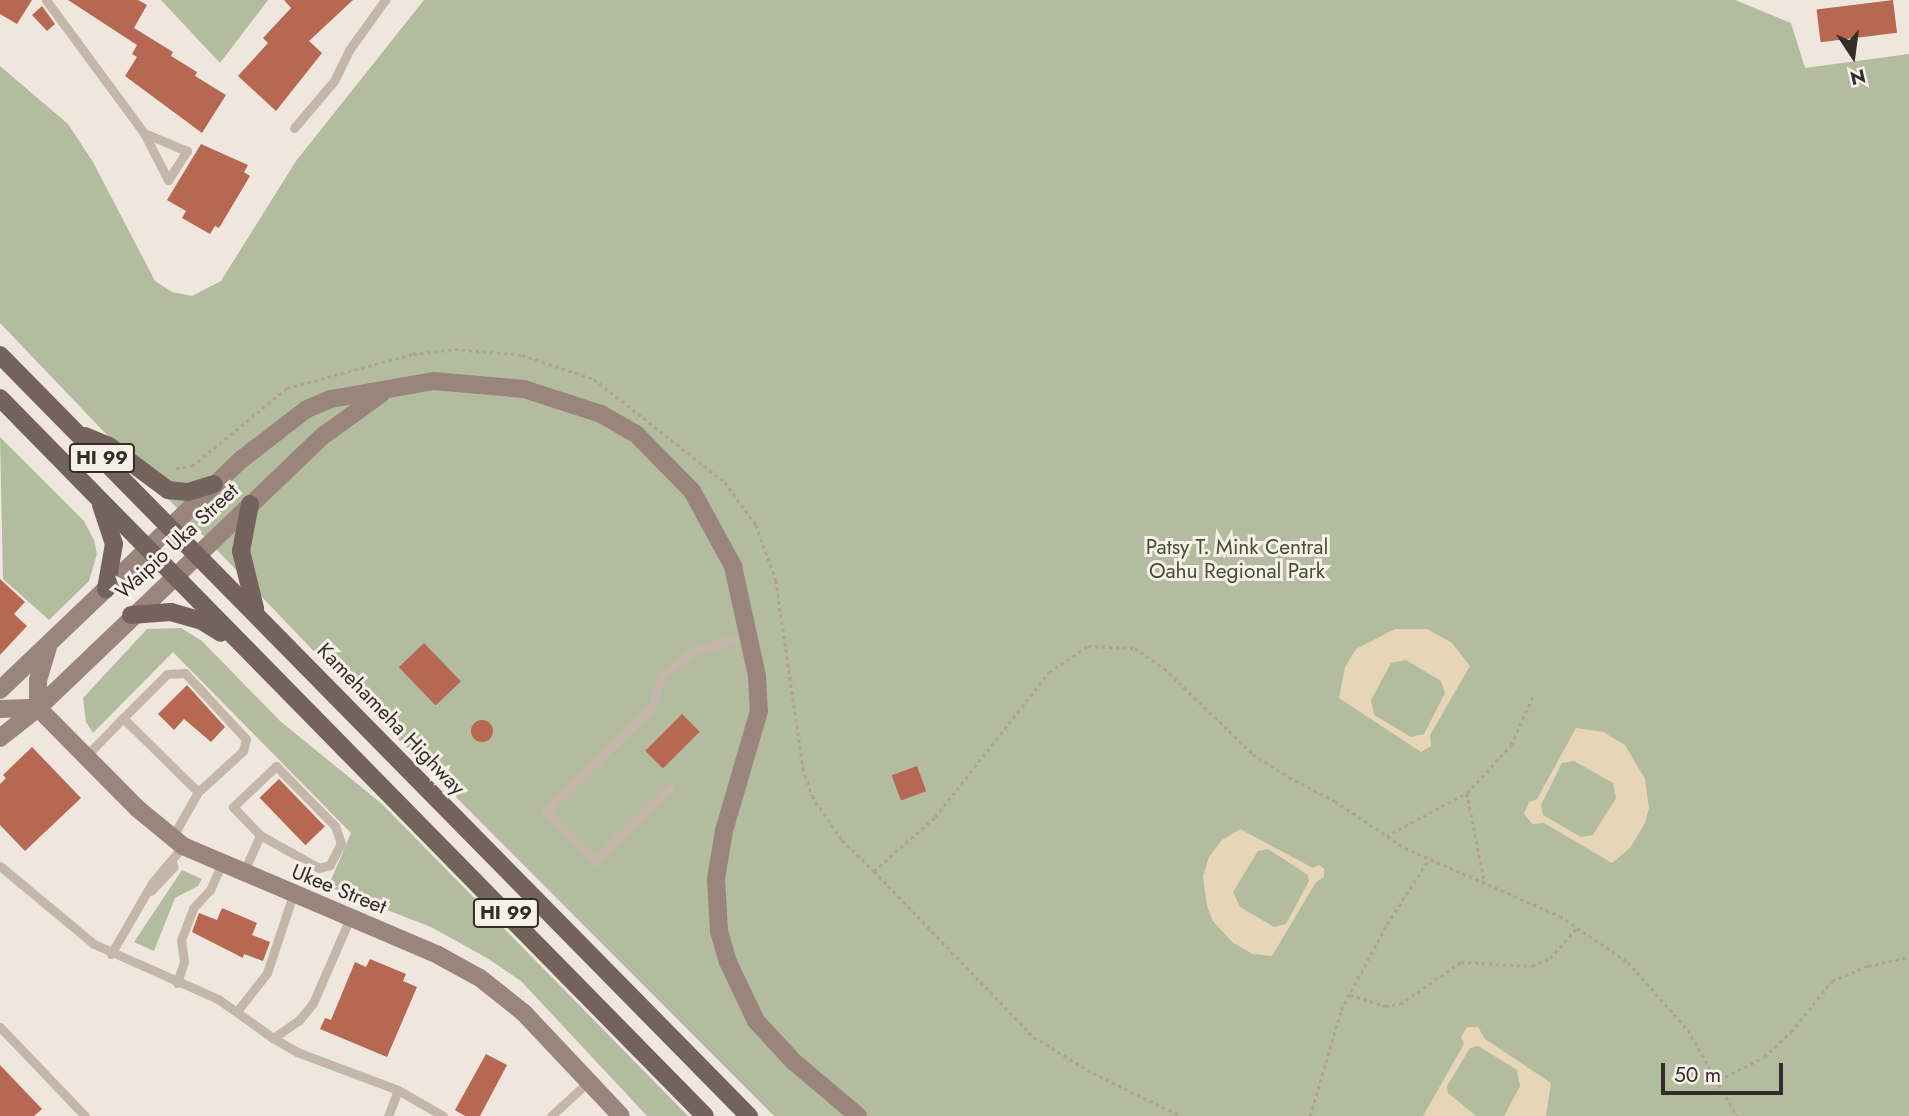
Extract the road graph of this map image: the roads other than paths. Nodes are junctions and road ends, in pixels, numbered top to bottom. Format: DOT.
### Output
graph roads {
  1 [pos="46,0"];
  2 [pos="385,0"];
  3 [pos="294,128"];
  4 [pos="144,133"];
  5 [pos="0,355"];
  6 [pos="393,387"];
  7 [pos="0,398"];
  8 [pos="76,432"];
  9 [pos="214,484"];
  10 [pos="92,489"];
  11 [pos="250,504"];
  12 [pos="169,527"];
  13 [pos="147,547"];
  14 [pos="196,554"];
  15 [pos="174,575"];
  16 [pos="106,589"];
  17 [pos="131,615"];
  18 [pos="257,615"];
  19 [pos="749,634"];
  20 [pos="49,645"];
  21 [pos="262,665"];
  22 [pos="0,690"];
  23 [pos="38,708"];
  24 [pos="0,709"];
  25 [pos="123,718"];
  26 [pos="0,738"];
  27 [pos="86,756"];
  28 [pos="670,788"];
  29 [pos="198,792"];
  30 [pos="260,835"];
  31 [pos="177,842"];
  32 [pos="221,865"];
  33 [pos="0,866"];
  34 [pos="243,874"];
  35 [pos="293,895"];
  36 [pos="350,918"];
  37 [pos="111,954"];
  38 [pos="177,983"];
  39 [pos="238,1010"];
  40 [pos="0,1027"];
  41 [pos="273,1038"];
  42 [pos="589,1082"];
  43 [pos="398,1090"];
  44 [pos="85,1116"];
  45 [pos="388,1116"];
  46 [pos="443,1116"];
  47 [pos="551,1116"];
  48 [pos="621,1116"];
  49 [pos="705,1116"];
  50 [pos="749,1116"];
  51 [pos="858,1116"];
  1 -- 4 [label="lane"];
  2 -- 3 [label="lane"];
  4 -- 4 [label="lane"];
  5 -- 8 [label="main road, Kamehameha Highway / HI 99"];
  6 -- 9 [label="street, Waipio Uka Street"];
  6 -- 11 [label="street, Waipio Uka Street"];
  6 -- 19 [label="street, Waipio Uka Street"];
  7 -- 10 [label="main road, HI 99"];
  8 -- 9 [label="main road"];
  8 -- 12 [label="main road, Kamehameha Highway / HI 99"];
  9 -- 12 [label="street, Waipio Uka Street"];
  10 -- 13 [label="main road, HI 99"];
  10 -- 16 [label="main road"];
  11 -- 14 [label="street, Waipio Uka Street"];
  11 -- 18 [label="main road"];
  12 -- 13 [label="street, Waipio Uka Street"];
  12 -- 14 [label="main road, Kamehameha Highway / HI 99"];
  13 -- 15 [label="main road, HI 99"];
  13 -- 16 [label="street, Waipio Uka Street"];
  14 -- 15 [label="street, Waipio Uka Street"];
  14 -- 18 [label="main road, Kamehameha Highway / HI 99"];
  15 -- 17 [label="street, Waipio Uka Street"];
  15 -- 21 [label="main road, HI 99"];
  16 -- 20 [label="street, Waipio Uka Street"];
  17 -- 21 [label="main road"];
  17 -- 23 [label="street, Waipio Uka Street"];
  18 -- 50 [label="main road, Kamehameha Highway / HI 99"];
  19 -- 28 [label="lane"];
  19 -- 51 [label="street, Waipio Uka Street"];
  20 -- 22 [label="street, Waipio Uka Street"];
  20 -- 23 [label="street"];
  21 -- 49 [label="main road, HI 99"];
  23 -- 24 [label="street"];
  23 -- 26 [label="street, Waipio Uka Street"];
  23 -- 27 [label="street, Ukee Street"];
  25 -- 27 [label="lane"];
  25 -- 29 [label="lane"];
  25 -- 29 [label="lane"];
  27 -- 31 [label="street, Ukee Street"];
  29 -- 31 [label="lane"];
  30 -- 30 [label="lane"];
  30 -- 34 [label="lane"];
  31 -- 32 [label="street, Ukee Street"];
  31 -- 37 [label="lane"];
  32 -- 34 [label="street, Ukee Street"];
  32 -- 38 [label="lane"];
  33 -- 37 [label="lane"];
  34 -- 35 [label="street, Ukee Street"];
  35 -- 36 [label="street, Ukee Street"];
  35 -- 39 [label="lane"];
  36 -- 41 [label="lane"];
  36 -- 42 [label="street, Ukee Street"];
  37 -- 38 [label="lane"];
  38 -- 39 [label="lane"];
  39 -- 41 [label="lane"];
  40 -- 44 [label="lane"];
  41 -- 43 [label="lane"];
  42 -- 47 [label="lane"];
  42 -- 48 [label="street, Ukee Street"];
  43 -- 45 [label="lane"];
  43 -- 46 [label="lane"];
}
